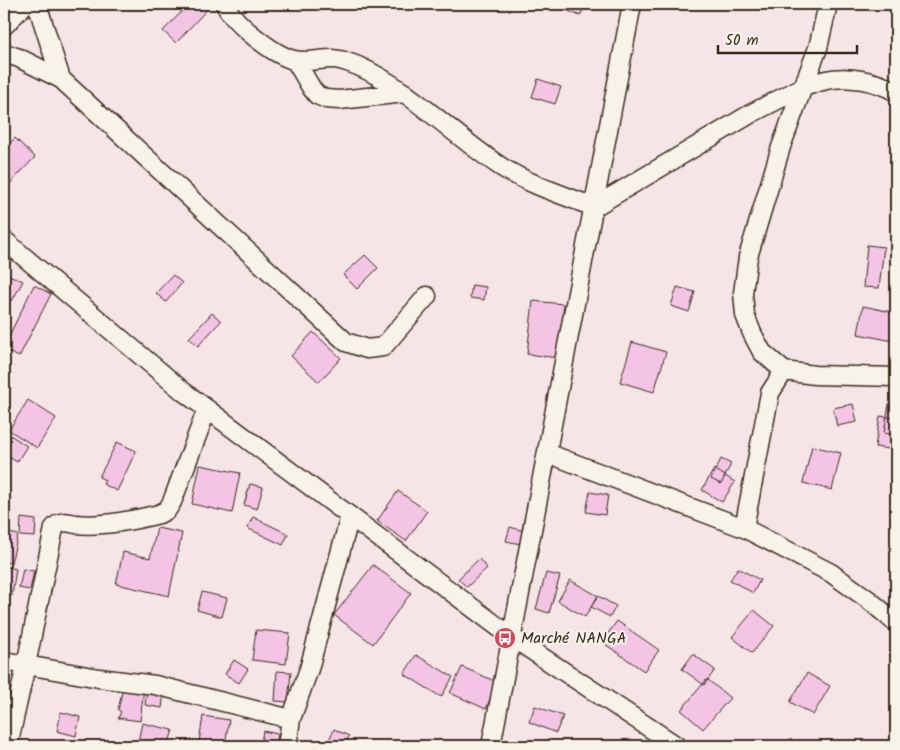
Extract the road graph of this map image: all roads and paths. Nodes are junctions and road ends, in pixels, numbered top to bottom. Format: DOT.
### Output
graph roads {
  1 [pos="24,4"];
  2 [pos="37,4"];
  3 [pos="225,4"];
  4 [pos="632,4"];
  5 [pos="828,4"];
  6 [pos="4,26"];
  7 [pos="4,53"];
  8 [pos="295,60"];
  9 [pos="60,79"];
  10 [pos="803,87"];
  11 [pos="896,92"];
  12 [pos="405,93"];
  13 [pos="594,207"];
  14 [pos="4,240"];
  15 [pos="427,296"];
  16 [pos="784,371"];
  17 [pos="896,377"];
  18 [pos="207,409"];
  19 [pos="547,453"];
  20 [pos="350,516"];
  21 [pos="744,528"];
  22 [pos="895,616"];
  23 [pos="513,638"];
  24 [pos="4,661"];
  25 [pos="26,665"];
  26 [pos="291,720"];
  27 [pos="8,746"];
  28 [pos="286,746"];
  29 [pos="491,746"];
  30 [pos="677,746"];
  1 -- 6 [label="street"];
  2 -- 9 [label="street"];
  3 -- 8 [label="street"];
  4 -- 13 [label="street"];
  5 -- 10 [label="street"];
  7 -- 9 [label="street"];
  8 -- 12 [label="street"];
  8 -- 12 [label="street"];
  9 -- 15 [label="street"];
  10 -- 11 [label="street"];
  10 -- 13 [label="street"];
  10 -- 16 [label="street"];
  12 -- 13 [label="street"];
  13 -- 19 [label="street"];
  14 -- 18 [label="street"];
  16 -- 17 [label="street"];
  16 -- 21 [label="street"];
  18 -- 20 [label="street"];
  18 -- 25 [label="street"];
  19 -- 21 [label="street"];
  19 -- 23 [label="street"];
  20 -- 23 [label="street"];
  20 -- 26 [label="street"];
  21 -- 22 [label="street"];
  23 -- 29 [label="street"];
  23 -- 30 [label="street"];
  24 -- 25 [label="street"];
  25 -- 26 [label="street"];
  25 -- 27 [label="street"];
  26 -- 28 [label="street"];
}
